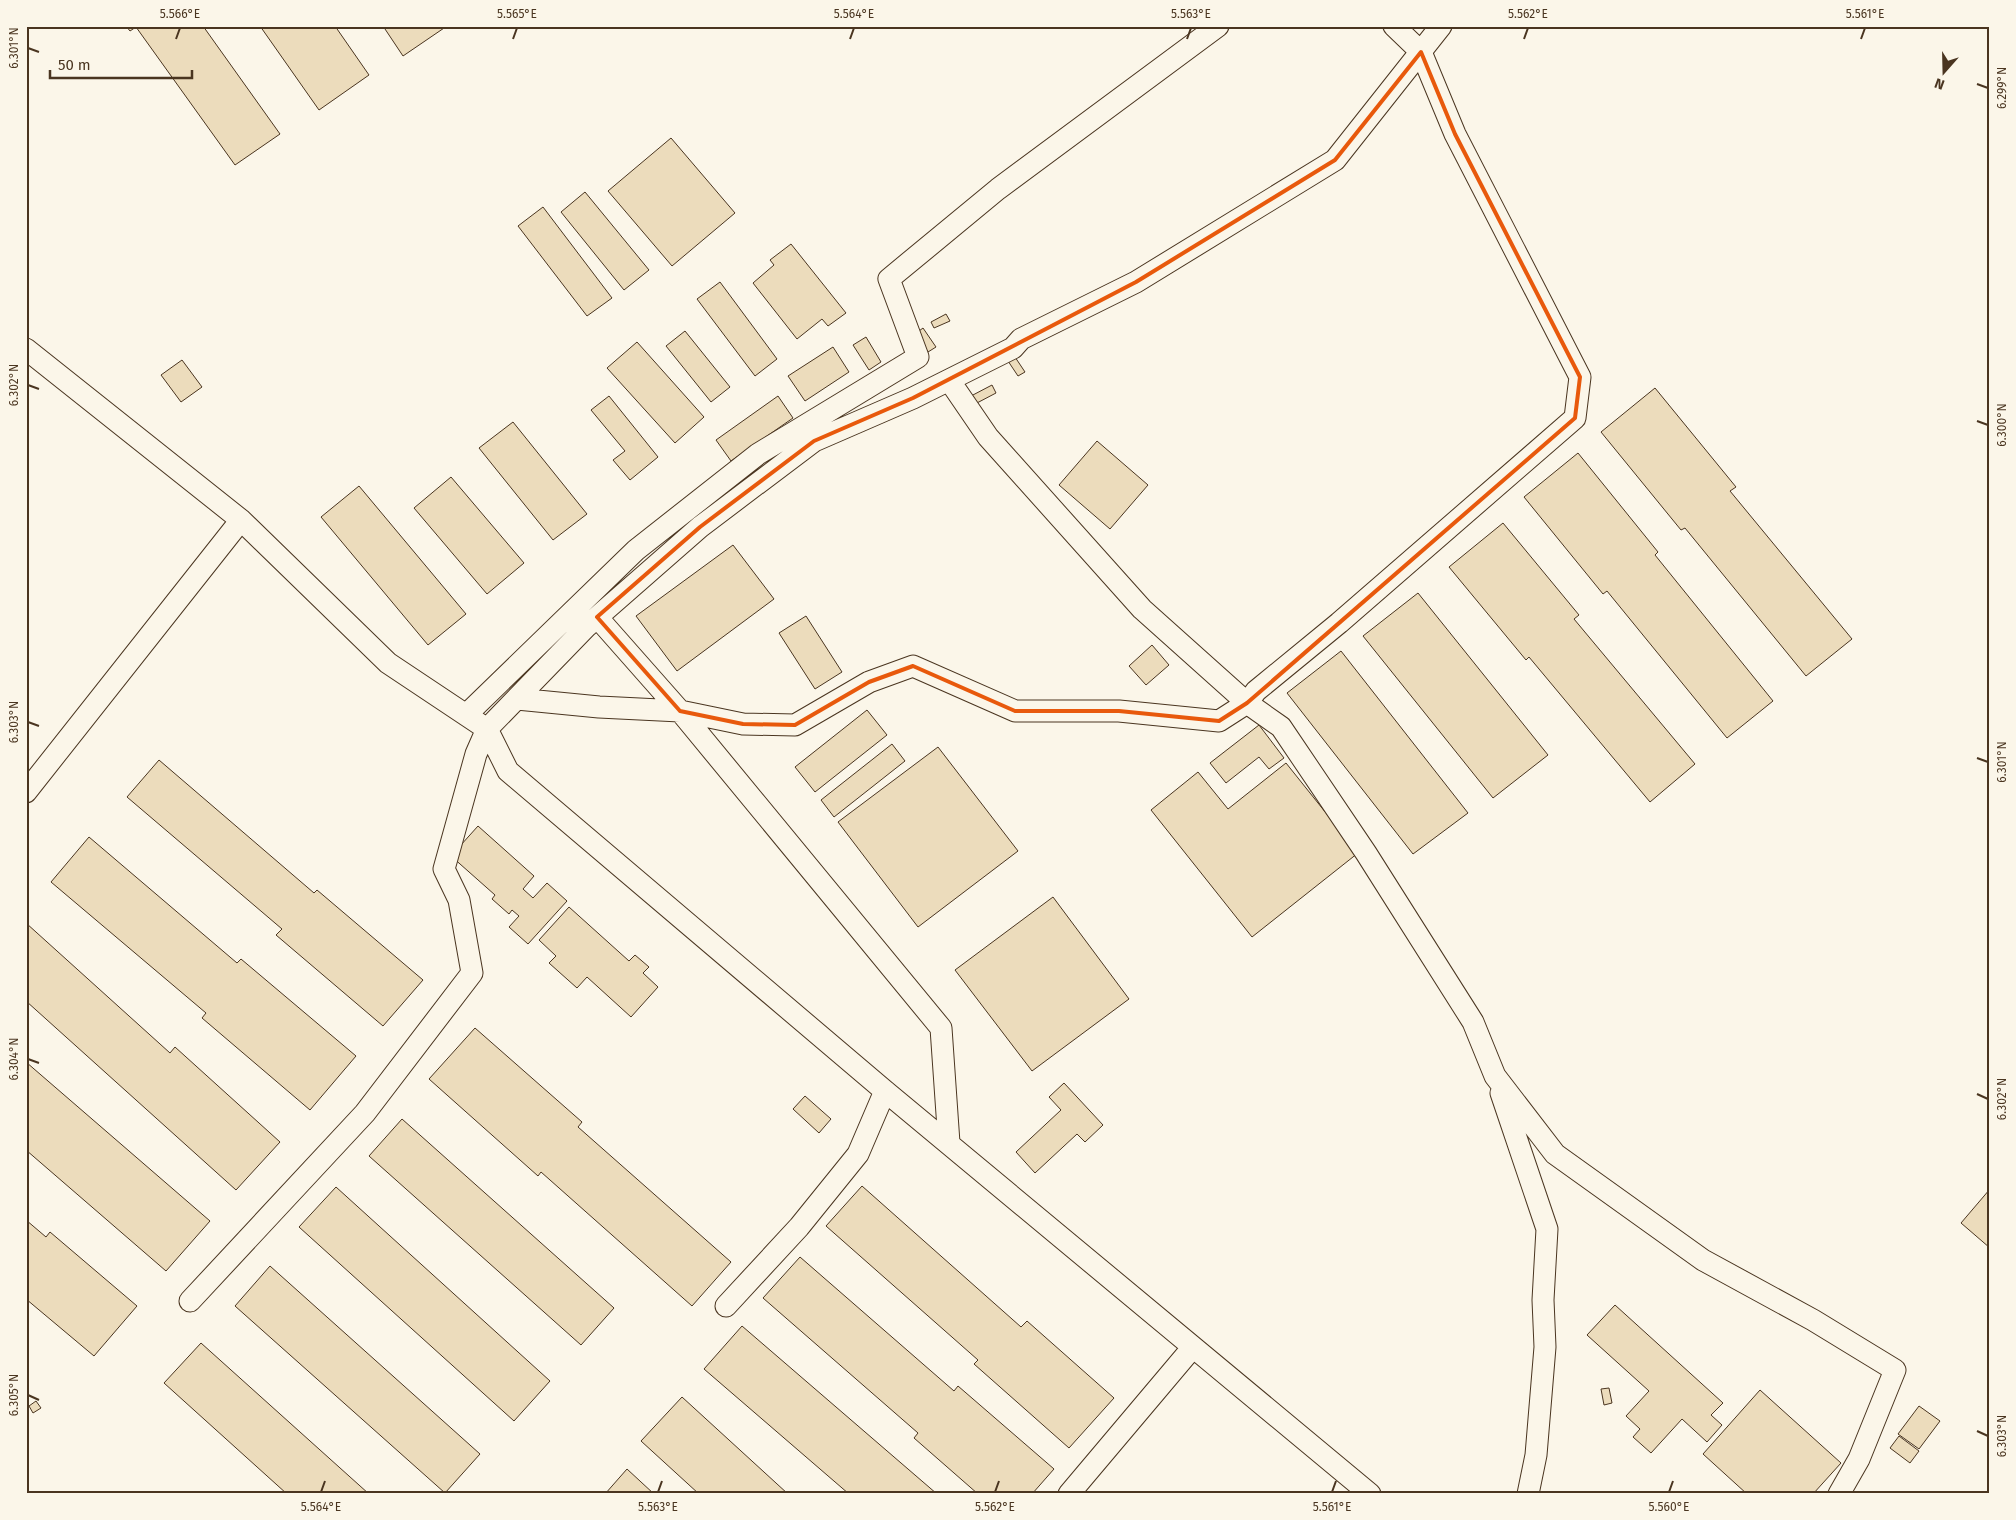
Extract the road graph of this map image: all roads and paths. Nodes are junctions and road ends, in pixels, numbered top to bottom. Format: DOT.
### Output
graph roads {
  1 [pos="1218,26"];
  2 [pos="1394,26"];
  3 [pos="1441,26"];
  4 [pos="1421,52"];
  5 [pos="26,349"];
  6 [pos="948,380"];
  7 [pos="240,520"];
  8 [pos="597,617"];
  9 [pos="517,699"];
  10 [pos="1247,703"];
  11 [pos="680,711"];
  12 [pos="466,715"];
  13 [pos="487,729"];
  14 [pos="26,792"];
  15 [pos="1495,1076"];
  16 [pos="885,1091"];
  17 [pos="949,1143"];
  18 [pos="190,1302"];
  19 [pos="726,1306"];
  20 [pos="1193,1347"];
  21 [pos="1069,1494"];
  22 [pos="1370,1494"];
  23 [pos="1528,1494"];
  24 [pos="1839,1494"];
  1 -- 12 [label="street"];
  2 -- 4 [label="street"];
  3 -- 4 [label="street"];
  4 -- 6 [label="street"];
  4 -- 10 [label="street"];
  5 -- 7 [label="street"];
  6 -- 8 [label="street"];
  6 -- 10 [label="street"];
  7 -- 12 [label="street"];
  7 -- 14 [label="street"];
  8 -- 9 [label="street"];
  8 -- 11 [label="street"];
  9 -- 11 [label="street"];
  9 -- 13 [label="street"];
  10 -- 11 [label="street"];
  10 -- 15 [label="street"];
  11 -- 17 [label="street"];
  12 -- 13 [label="street"];
  13 -- 16 [label="street"];
  13 -- 18 [label="street"];
  15 -- 23 [label="street"];
  15 -- 24 [label="street"];
  16 -- 17 [label="street"];
  16 -- 19 [label="street"];
  17 -- 20 [label="street"];
  20 -- 21 [label="street"];
  20 -- 22 [label="street"];
}
